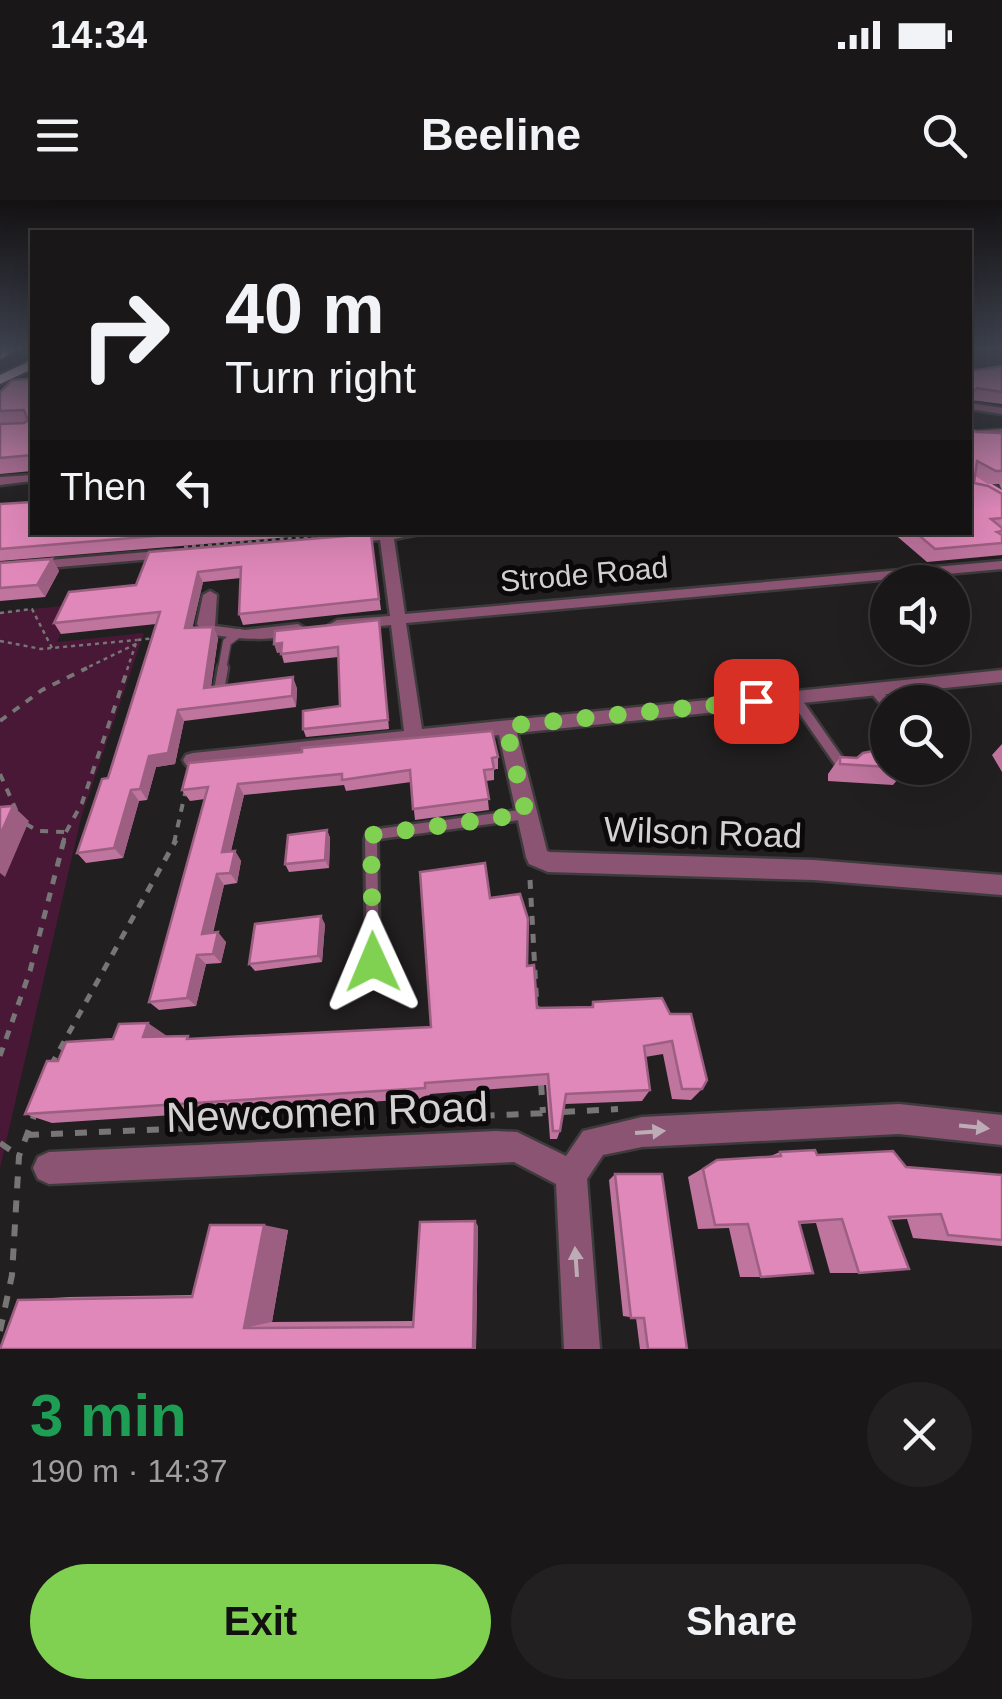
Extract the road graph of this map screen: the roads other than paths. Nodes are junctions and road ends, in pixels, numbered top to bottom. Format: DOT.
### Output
graph roads {
  1 [pos="972,406"];
  2 [pos="1002,412"];
  3 [pos="972,436"];
  4 [pos="1002,436"];
  5 [pos="30,478"];
  6 [pos="0,481"];
  7 [pos="377,535"];
  8 [pos="386,535"];
  9 [pos="333,540"];
  10 [pos="188,552"];
  11 [pos="1002,564"];
  12 [pos="0,568"];
  13 [pos="210,596"];
  14 [pos="398,618"];
  15 [pos="230,633"];
  16 [pos="190,634"];
  17 [pos="1002,676"];
  18 [pos="220,685"];
  19 [pos="913,685"];
  20 [pos="870,689"];
  21 [pos="794,698"];
  22 [pos="506,726"];
  23 [pos="414,736"];
  24 [pos="194,760"];
  25 [pos="844,767"];
  26 [pos="526,814"];
  27 [pos="1002,885"];
  28 [pos="373,962"];
  29 [pos="1002,1130"];
  30 [pos="49,1168"];
  31 [pos="571,1176"];
  32 [pos="582,1349"];
  1 -- 2 [label="street"];
  3 -- 4 [label="lane"];
  5 -- 6 [label="street"];
  7 -- 9 [label="street"];
  8 -- 14 [label="street"];
  10 -- 12 [label="street"];
  11 -- 14 [label="street, Strode Road"];
  13 -- 15 [label="street"];
  14 -- 15 [label="street, Strode Road"];
  14 -- 23 [label="street"];
  15 -- 16 [label="street"];
  15 -- 18 [label="lane"];
  17 -- 19 [label="street"];
  20 -- 21 [label="street"];
  21 -- 22 [label="street"];
  21 -- 25 [label="lane"];
  22 -- 23 [label="street"];
  22 -- 26 [label="street, Wilson Road"];
  23 -- 24 [label="street"];
  26 -- 27 [label="street, Wilson Road"];
  26 -- 28 [label="lane"];
  31 -- 29 [label="street, one-way"];
  30 -- 31 [label="street, Newcomen Road"];
  32 -- 31 [label="street, one-way"];
}
